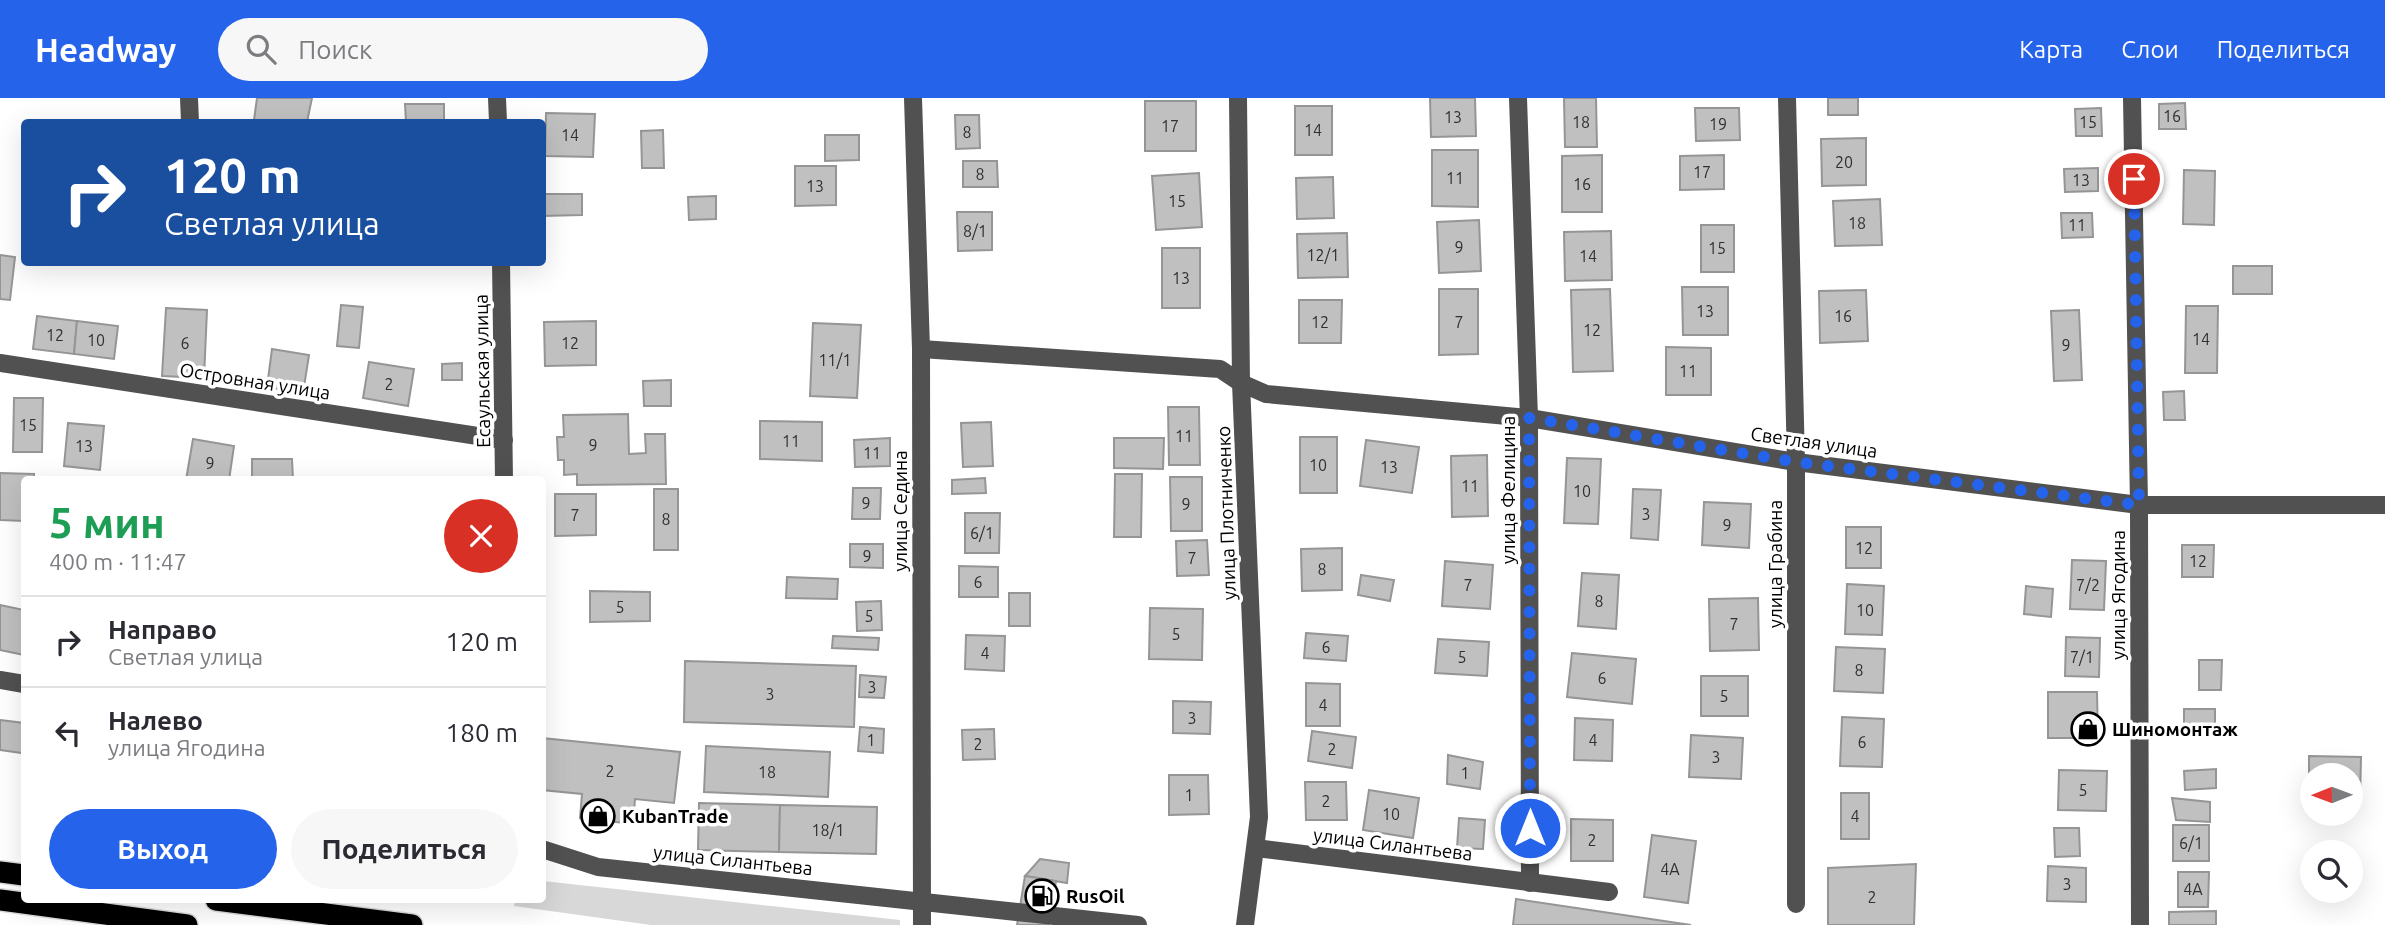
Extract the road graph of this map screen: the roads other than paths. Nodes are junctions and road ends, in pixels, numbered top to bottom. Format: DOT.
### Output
graph roads {
  1 [pos="189,98"];
  2 [pos="497,98"];
  3 [pos="913,98"];
  4 [pos="1238,98"];
  5 [pos="1518,98"];
  6 [pos="1787,98"];
  7 [pos="2133,98"];
  8 [pos="190,119"];
  9 [pos="498,119"];
  10 [pos="501,266"];
  11 [pos="921,349"];
  12 [pos="0,363"];
  13 [pos="1241,383"];
  14 [pos="1529,418"];
  15 [pos="504,440"];
  16 [pos="1796,462"];
  17 [pos="504,476"];
  18 [pos="2139,505"];
  19 [pos="2385,505"];
  20 [pos="0,680"];
  21 [pos="21,684"];
  22 [pos="1256,848"];
  23 [pos="546,850"];
  24 [pos="0,872"];
  25 [pos="21,875"];
  26 [pos="1530,883"];
  27 [pos="1609,892"];
  28 [pos="0,900"];
  29 [pos="921,901"];
  30 [pos="21,903"];
  31 [pos="22,903"];
  32 [pos="239,903"];
  33 [pos="1796,904"];
  34 [pos="187,925"];
  35 [pos="411,925"];
  36 [pos="922,925"];
  37 [pos="1139,925"];
  38 [pos="1245,925"];
  39 [pos="2140,925"];
  1 -- 8 [label="street"];
  2 -- 9 [label="street"];
  3 -- 11 [label="street, улица Седина"];
  4 -- 13 [label="street, улица Плотниченко"];
  5 -- 14 [label="street, улица Фелицина"];
  6 -- 16 [label="street, улица Грабина"];
  7 -- 18 [label="street, улица Ягодина"];
  10 -- 15 [label="street, Есаульская улица"];
  11 -- 13 [label="street, Светлая улица"];
  11 -- 29 [label="street, улица Седина"];
  12 -- 15 [label="street, Островная улица"];
  13 -- 14 [label="street, Светлая улица"];
  13 -- 22 [label="street, улица Плотниченко"];
  14 -- 16 [label="street, Светлая улица"];
  14 -- 26 [label="street, улица Фелицина"];
  15 -- 17 [label="street, Есаульская улица"];
  16 -- 18 [label="street, Светлая улица"];
  16 -- 33 [label="street, улица Грабина"];
  18 -- 19 [label="street, Светлая улица"];
  18 -- 39 [label="street, улица Ягодина"];
  20 -- 21 [label="street"];
  22 -- 26 [label="street, улица Силантьева"];
  22 -- 38 [label="street, улица Плотниченко"];
  23 -- 29 [label="street, улица Силантьева"];
  24 -- 25 [label="highway"];
  26 -- 27 [label="street, улица Силантьева"];
  28 -- 30 [label="highway"];
  29 -- 36 [label="street, улица Седина"];
  29 -- 37 [label="street, улица Силантьева"];
  31 -- 34 [label="highway"];
  32 -- 35 [label="highway"];
}
